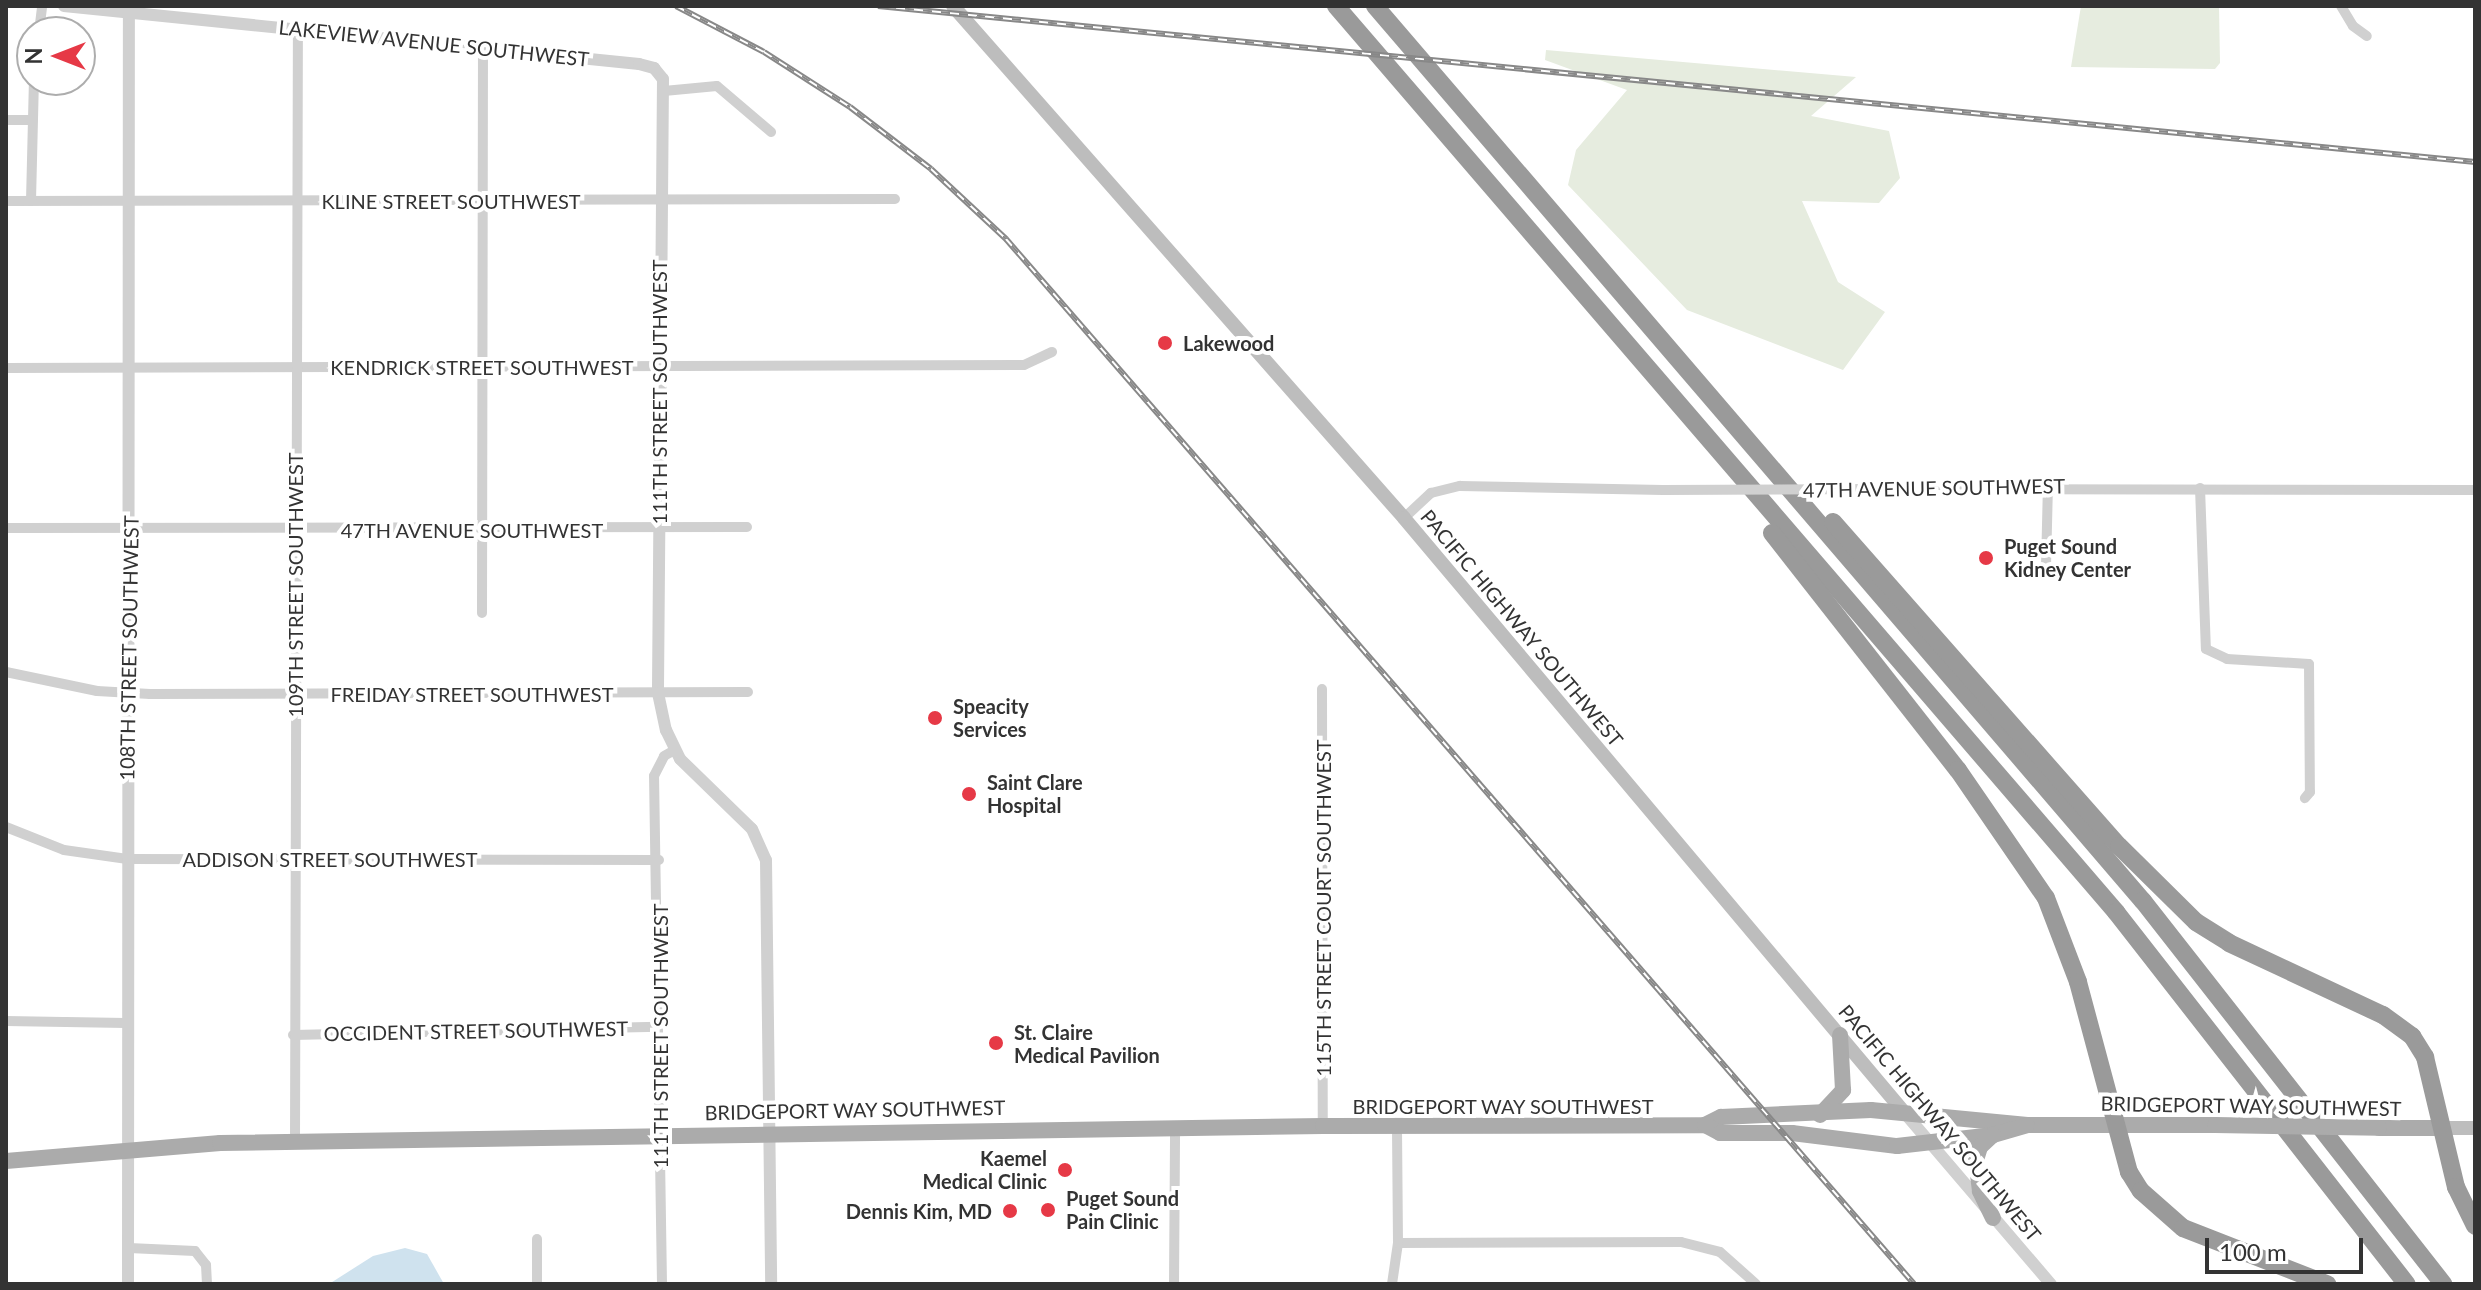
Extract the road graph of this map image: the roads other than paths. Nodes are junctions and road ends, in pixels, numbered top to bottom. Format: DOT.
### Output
graph roads {
  1 [pos="64,6"];
  2 [pos="953,6"];
  3 [pos="1336,6"];
  4 [pos="1375,6"];
  5 [pos="2341,6"];
  6 [pos="130,8"];
  7 [pos="298,29"];
  8 [pos="2367,36"];
  9 [pos="483,49"];
  10 [pos="664,91"];
  11 [pos="32,96"];
  12 [pos="6,120"];
  13 [pos="29,120"];
  14 [pos="771,132"];
  15 [pos="895,199"];
  16 [pos="660,200"];
  17 [pos="6,201"];
  18 [pos="31,201"];
  19 [pos="131,202"];
  20 [pos="296,202"];
  21 [pos="483,203"];
  22 [pos="1052,352"];
  23 [pos="130,366"];
  24 [pos="297,367"];
  25 [pos="6,368"];
  26 [pos="482,368"];
  27 [pos="659,368"];
  28 [pos="1753,446"];
  29 [pos="1717,451"];
  30 [pos="2048,486"];
  31 [pos="2200,488"];
  32 [pos="2475,490"];
  33 [pos="1404,518"];
  34 [pos="747,527"];
  35 [pos="6,528"];
  36 [pos="130,529"];
  37 [pos="482,530"];
  38 [pos="658,530"];
  39 [pos="295,531"];
  40 [pos="2046,566"];
  41 [pos="482,613"];
  42 [pos="6,672"];
  43 [pos="1322,689"];
  44 [pos="748,692"];
  45 [pos="658,693"];
  46 [pos="129,694"];
  47 [pos="295,696"];
  48 [pos="675,750"];
  49 [pos="2305,798"];
  50 [pos="6,827"];
  51 [pos="127,859"];
  52 [pos="295,859"];
  53 [pos="659,860"];
  54 [pos="6,1021"];
  55 [pos="126,1023"];
  56 [pos="659,1027"];
  57 [pos="293,1035"];
  58 [pos="1840,1035"];
  59 [pos="1903,1111"];
  60 [pos="1820,1115"];
  61 [pos="2116,1123"];
  62 [pos="1705,1125"];
  63 [pos="1323,1126"];
  64 [pos="1397,1127"];
  65 [pos="1175,1128"];
  66 [pos="1997,1128"];
  67 [pos="2442,1128"];
  68 [pos="2475,1128"];
  69 [pos="768,1131"];
  70 [pos="659,1133"];
  71 [pos="295,1141"];
  72 [pos="1928,1143"];
  73 [pos="128,1148"];
  74 [pos="6,1161"];
  75 [pos="1993,1218"];
  76 [pos="2475,1226"];
  77 [pos="537,1239"];
  78 [pos="1398,1243"];
  79 [pos="129,1248"];
  80 [pos="128,1284"];
  81 [pos="207,1284"];
  82 [pos="537,1284"];
  83 [pos="662,1284"];
  84 [pos="771,1284"];
  85 [pos="1174,1284"];
  86 [pos="1392,1284"];
  87 [pos="1756,1284"];
  88 [pos="2051,1284"];
  89 [pos="2327,1284"];
  90 [pos="2407,1284"];
  91 [pos="2443,1284"];
  1 -- 6 [label="street, LAKEVIEW AVENUE SOUTHWEST"];
  2 -- 33 [label="main road, PACIFIC HIGHWAY SOUTHWEST"];
  3 -- 29 [label="highway"];
  4 -- 28 [label="highway"];
  5 -- 8 [label="street"];
  6 -- 7 [label="street, LAKEVIEW AVENUE SOUTHWEST"];
  6 -- 19 [label="street, 108TH STREET SOUTHWEST"];
  7 -- 9 [label="street, LAKEVIEW AVENUE SOUTHWEST"];
  7 -- 20 [label="street, 109TH STREET SOUTHWEST"];
  9 -- 10 [label="street, LAKEVIEW AVENUE SOUTHWEST"];
  9 -- 21 [label="street"];
  10 -- 14 [label="street"];
  10 -- 16 [label="street, 111TH STREET SOUTHWEST"];
  11 -- 13 [label="street"];
  12 -- 13 [label="street"];
  13 -- 18 [label="street"];
  15 -- 16 [label="street, KLINE STREET SOUTHWEST"];
  16 -- 21 [label="street, KLINE STREET SOUTHWEST"];
  16 -- 27 [label="street, 111TH STREET SOUTHWEST"];
  17 -- 18 [label="street, KLINE STREET SOUTHWEST"];
  18 -- 19 [label="street, KLINE STREET SOUTHWEST"];
  19 -- 20 [label="street, KLINE STREET SOUTHWEST"];
  19 -- 23 [label="street, 108TH STREET SOUTHWEST"];
  20 -- 21 [label="street, KLINE STREET SOUTHWEST"];
  20 -- 24 [label="street, 109TH STREET SOUTHWEST"];
  21 -- 26 [label="street"];
  22 -- 27 [label="street, KENDRICK STREET SOUTHWEST"];
  23 -- 24 [label="street, KENDRICK STREET SOUTHWEST"];
  23 -- 25 [label="street, KENDRICK STREET SOUTHWEST"];
  23 -- 36 [label="street, 108TH STREET SOUTHWEST"];
  24 -- 26 [label="street, KENDRICK STREET SOUTHWEST"];
  24 -- 39 [label="street, 109TH STREET SOUTHWEST"];
  26 -- 27 [label="street, KENDRICK STREET SOUTHWEST"];
  26 -- 37 [label="street"];
  27 -- 38 [label="street, 111TH STREET SOUTHWEST"];
  28 -- 67 [label="highway"];
  28 -- 91 [label="highway"];
  29 -- 61 [label="highway"];
  29 -- 90 [label="highway"];
  30 -- 31 [label="street, 47TH AVENUE SOUTHWEST"];
  30 -- 33 [label="street, 47TH AVENUE SOUTHWEST, bridge"];
  30 -- 40 [label="street"];
  31 -- 32 [label="street, 47TH AVENUE SOUTHWEST"];
  31 -- 49 [label="street"];
  33 -- 58 [label="main road, PACIFIC HIGHWAY SOUTHWEST"];
  34 -- 38 [label="street, 47TH AVENUE SOUTHWEST"];
  35 -- 36 [label="street, 47TH AVENUE SOUTHWEST"];
  36 -- 39 [label="street, 47TH AVENUE SOUTHWEST"];
  36 -- 46 [label="street, 108TH STREET SOUTHWEST"];
  37 -- 38 [label="street, 47TH AVENUE SOUTHWEST"];
  37 -- 39 [label="street, 47TH AVENUE SOUTHWEST"];
  37 -- 41 [label="street"];
  38 -- 45 [label="street, 111TH STREET SOUTHWEST"];
  39 -- 47 [label="street, 109TH STREET SOUTHWEST"];
  42 -- 46 [label="street, FREIDAY STREET SOUTHWEST"];
  43 -- 63 [label="street, 115TH STREET COURT SOUTHWEST"];
  44 -- 45 [label="street, FREIDAY STREET SOUTHWEST"];
  45 -- 47 [label="street, FREIDAY STREET SOUTHWEST"];
  45 -- 48 [label="street, 111TH STREET SOUTHWEST"];
  46 -- 47 [label="street, FREIDAY STREET SOUTHWEST"];
  46 -- 51 [label="street, 108TH STREET SOUTHWEST"];
  47 -- 52 [label="street, 109TH STREET SOUTHWEST"];
  48 -- 53 [label="street, 111TH STREET SOUTHWEST"];
  48 -- 69 [label="street"];
  50 -- 51 [label="street, ADDISON STREET SOUTHWEST"];
  51 -- 52 [label="street, ADDISON STREET SOUTHWEST"];
  51 -- 55 [label="street, 108TH STREET SOUTHWEST"];
  52 -- 53 [label="street, ADDISON STREET SOUTHWEST"];
  52 -- 57 [label="street, 109TH STREET SOUTHWEST"];
  53 -- 56 [label="street, 111TH STREET SOUTHWEST"];
  54 -- 55 [label="street"];
  55 -- 73 [label="street, 108TH STREET SOUTHWEST"];
  56 -- 57 [label="street, OCCIDENT STREET SOUTHWEST"];
  56 -- 70 [label="street, 111TH STREET SOUTHWEST"];
  57 -- 71 [label="street, 109TH STREET SOUTHWEST"];
  58 -- 59 [label="main road, PACIFIC HIGHWAY SOUTHWEST"];
  58 -- 60 [label="main road"];
  59 -- 60 [label="main road, BRIDGEPORT WAY SOUTHWEST"];
  59 -- 66 [label="main road, BRIDGEPORT WAY SOUTHWEST"];
  59 -- 72 [label="street, PACIFIC HIGHWAY SOUTHWEST"];
  60 -- 62 [label="main road, BRIDGEPORT WAY SOUTHWEST"];
  61 -- 66 [label="main road, BRIDGEPORT WAY SOUTHWEST"];
  61 -- 67 [label="main road, BRIDGEPORT WAY SOUTHWEST, bridge"];
  61 -- 89 [label="highway"];
  62 -- 64 [label="main road, BRIDGEPORT WAY SOUTHWEST"];
  62 -- 72 [label="main road, BRIDGEPORT WAY SOUTHWEST"];
  63 -- 64 [label="main road, BRIDGEPORT WAY SOUTHWEST"];
  63 -- 65 [label="main road, BRIDGEPORT WAY SOUTHWEST"];
  64 -- 78 [label="street"];
  65 -- 69 [label="main road, BRIDGEPORT WAY SOUTHWEST"];
  65 -- 85 [label="street"];
  66 -- 72 [label="main road, BRIDGEPORT WAY SOUTHWEST"];
  66 -- 75 [label="main road"];
  67 -- 68 [label="main road, BRIDGEPORT WAY SOUTHWEST"];
  67 -- 76 [label="highway"];
  69 -- 70 [label="main road, BRIDGEPORT WAY SOUTHWEST"];
  69 -- 84 [label="street"];
  70 -- 71 [label="main road, BRIDGEPORT WAY SOUTHWEST"];
  70 -- 83 [label="street, 111TH STREET SOUTHWEST"];
  71 -- 73 [label="main road, BRIDGEPORT WAY SOUTHWEST"];
  72 -- 75 [label="street, PACIFIC HIGHWAY SOUTHWEST"];
  73 -- 74 [label="main road, BRIDGEPORT WAY SOUTHWEST"];
  73 -- 79 [label="street, 108TH STREET SOUTHWEST"];
  75 -- 88 [label="street, PACIFIC HIGHWAY SOUTHWEST"];
  77 -- 82 [label="street"];
  78 -- 86 [label="street"];
  78 -- 87 [label="street"];
  79 -- 80 [label="street, 108TH STREET SOUTHWEST"];
  79 -- 81 [label="street"];
}
